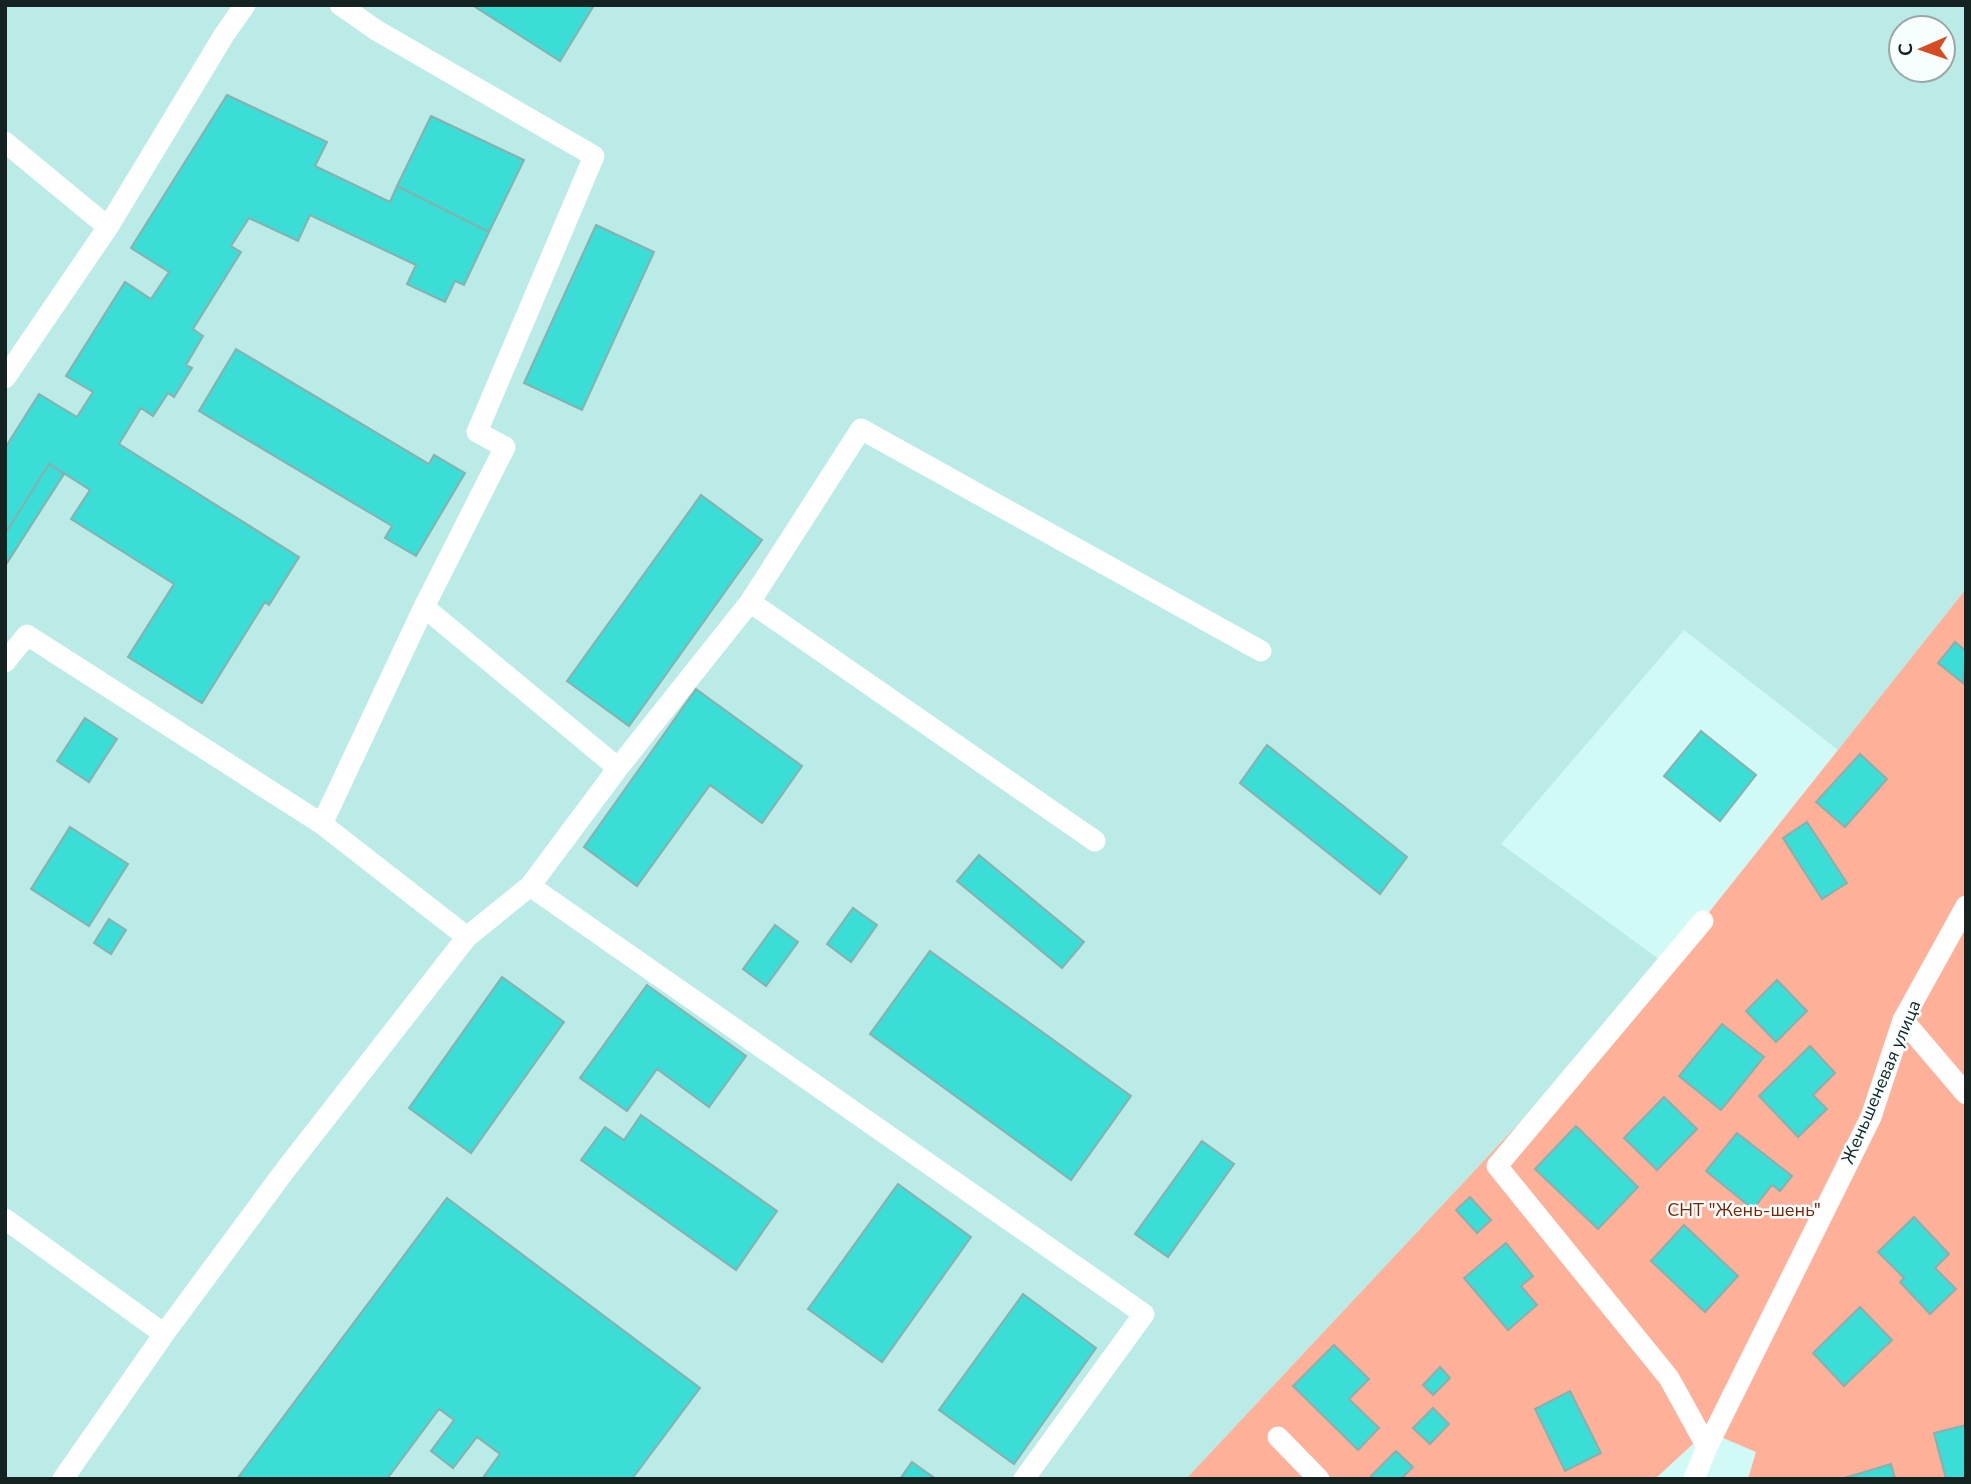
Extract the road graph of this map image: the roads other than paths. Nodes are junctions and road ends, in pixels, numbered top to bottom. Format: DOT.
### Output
graph roads {
  1 [pos="245,5"];
  2 [pos="340,5"];
  3 [pos="5,142"];
  4 [pos="108,227"];
  5 [pos="5,378"];
  6 [pos="750,602"];
  7 [pos="424,607"];
  8 [pos="1261,652"];
  9 [pos="5,663"];
  10 [pos="618,768"];
  11 [pos="322,824"];
  12 [pos="1095,841"];
  13 [pos="530,886"];
  14 [pos="1966,906"];
  15 [pos="1703,921"];
  16 [pos="467,937"];
  17 [pos="1903,1020"];
  18 [pos="1966,1094"];
  19 [pos="5,1219"];
  20 [pos="164,1334"];
  21 [pos="1278,1437"];
  22 [pos="1707,1447"];
  23 [pos="63,1479"];
  24 [pos="1024,1479"];
  25 [pos="1319,1479"];
  26 [pos="1694,1479"];
  1 -- 4 [label="lane"];
  2 -- 7 [label="lane"];
  3 -- 4 [label="lane"];
  4 -- 5 [label="lane"];
  6 -- 8 [label="lane"];
  6 -- 10 [label="lane"];
  6 -- 12 [label="lane"];
  7 -- 10 [label="lane"];
  7 -- 11 [label="lane"];
  9 -- 11 [label="lane"];
  10 -- 13 [label="lane"];
  11 -- 16 [label="lane"];
  13 -- 16 [label="lane"];
  13 -- 24 [label="lane"];
  14 -- 17 [label="lane, Женьшеневая улица"];
  15 -- 22 [label="lane"];
  16 -- 20 [label="lane"];
  17 -- 18 [label="lane"];
  17 -- 22 [label="lane, Женьшеневая улица"];
  19 -- 20 [label="lane"];
  20 -- 23 [label="lane"];
  21 -- 25 [label="lane"];
  22 -- 26 [label="lane, Женьшеневая улица"];
}
